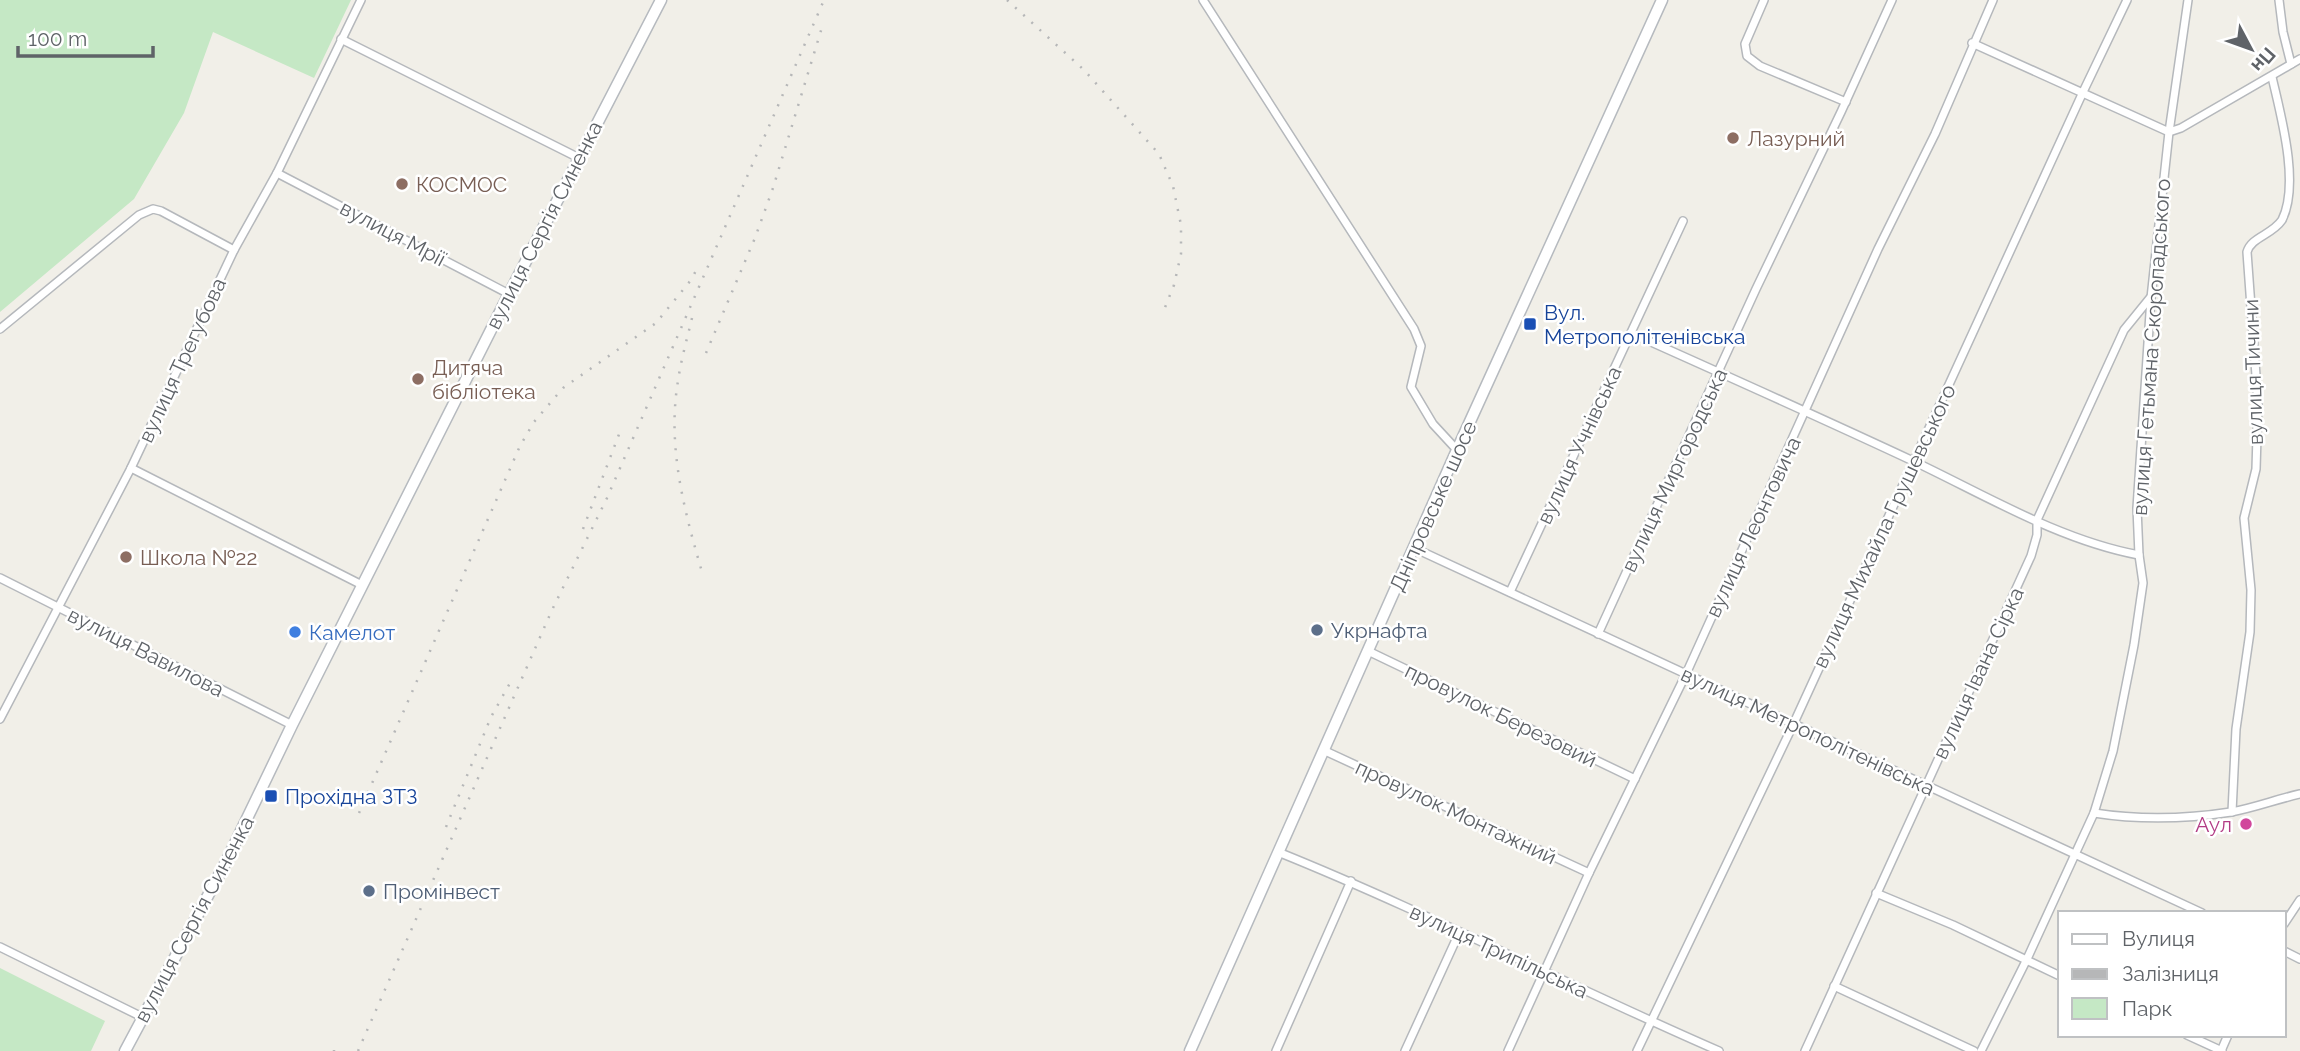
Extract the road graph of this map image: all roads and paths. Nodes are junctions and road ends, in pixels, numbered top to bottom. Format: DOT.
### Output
graph roads {
  1 [pos="361,0"];
  2 [pos="661,0"];
  3 [pos="1203,0"];
  4 [pos="1662,0"];
  5 [pos="1764,0"];
  6 [pos="1892,0"];
  7 [pos="1993,0"];
  8 [pos="2127,0"];
  9 [pos="2188,0"];
  10 [pos="2279,0"];
  11 [pos="341,39"];
  12 [pos="1972,43"];
  13 [pos="2300,59"];
  14 [pos="2291,64"];
  15 [pos="2272,77"];
  16 [pos="2082,92"];
  17 [pos="1846,102"];
  18 [pos="2169,132"];
  19 [pos="579,158"];
  20 [pos="277,173"];
  21 [pos="1683,221"];
  22 [pos="234,250"];
  23 [pos="509,294"];
  24 [pos="2151,298"];
  25 [pos="0,329"];
  26 [pos="1631,333"];
  27 [pos="1719,373"];
  28 [pos="1805,411"];
  29 [pos="1457,450"];
  30 [pos="1913,461"];
  31 [pos="131,468"];
  32 [pos="2037,520"];
  33 [pos="1414,548"];
  34 [pos="2138,555"];
  35 [pos="0,578"];
  36 [pos="362,585"];
  37 [pos="1510,592"];
  38 [pos="60,608"];
  39 [pos="1598,634"];
  40 [pos="1368,651"];
  41 [pos="1686,674"];
  42 [pos="0,719"];
  43 [pos="292,725"];
  44 [pos="1793,725"];
  45 [pos="1323,750"];
  46 [pos="1635,779"];
  47 [pos="1926,786"];
  48 [pos="2300,794"];
  49 [pos="2232,812"];
  50 [pos="2094,813"];
  51 [pos="1278,852"];
  52 [pos="2076,854"];
  53 [pos="1589,873"];
  54 [pos="1351,881"];
  55 [pos="1876,893"];
  56 [pos="2300,900"];
  57 [pos="2198,911"];
  58 [pos="2286,921"];
  59 [pos="1459,933"];
  60 [pos="0,947"];
  61 [pos="2027,960"];
  62 [pos="1544,972"];
  63 [pos="2058,975"];
  64 [pos="1834,986"];
  65 [pos="142,1017"];
  66 [pos="1650,1021"];
  67 [pos="2191,1037"];
  68 [pos="125,1051"];
  69 [pos="1190,1051"];
  70 [pos="1276,1051"];
  71 [pos="1405,1051"];
  72 [pos="1508,1051"];
  73 [pos="1637,1051"];
  74 [pos="1719,1051"];
  75 [pos="1805,1051"];
  76 [pos="1975,1051"];
  77 [pos="1981,1051"];
  78 [pos="2221,1051"];
  1 -- 11 [label="street, вулиця Трегубова"];
  2 -- 19 [label="street, вулиця Сергія Синенка"];
  3 -- 29 [label="street"];
  4 -- 29 [label="street, Дніпровське шосе"];
  5 -- 17 [label="street"];
  6 -- 17 [label="street, вулиця Миргородська"];
  7 -- 12 [label="street, вулиця Леонтовича"];
  8 -- 16 [label="street, вулиця Михайла Грушевського"];
  9 -- 18 [label="street, вулиця Гетьмана Скоропадського"];
  10 -- 14 [label="street"];
  11 -- 19 [label="street"];
  11 -- 20 [label="street, вулиця Трегубова"];
  12 -- 16 [label="street"];
  12 -- 28 [label="street, вулиця Леонтовича"];
  13 -- 14 [label="street"];
  14 -- 15 [label="street"];
  15 -- 18 [label="street"];
  15 -- 49 [label="street, вулиця Тичини"];
  16 -- 18 [label="street"];
  16 -- 30 [label="street, вулиця Михайла Грушевського"];
  17 -- 27 [label="street, вулиця Миргородська"];
  18 -- 24 [label="street, вулиця Гетьмана Скоропадського"];
  19 -- 23 [label="street, вулиця Сергія Синенка"];
  20 -- 22 [label="street, вулиця Трегубова"];
  20 -- 23 [label="street, вулиця Мрії"];
  21 -- 26 [label="street, вулиця Учнівська"];
  22 -- 25 [label="street"];
  22 -- 31 [label="street, вулиця Трегубова"];
  23 -- 36 [label="street, вулиця Сергія Синенка"];
  24 -- 32 [label="street, вулиця Івана Сірка"];
  24 -- 34 [label="street, вулиця Гетьмана Скоропадського"];
  26 -- 27 [label="street"];
  26 -- 37 [label="street, вулиця Учнівська"];
  27 -- 28 [label="street"];
  27 -- 39 [label="street, вулиця Миргородська"];
  28 -- 30 [label="street"];
  28 -- 41 [label="street, вулиця Леонтовича"];
  29 -- 33 [label="street, Дніпровське шосе"];
  30 -- 32 [label="street"];
  30 -- 44 [label="street, вулиця Михайла Грушевського"];
  31 -- 36 [label="street"];
  31 -- 38 [label="street, вулиця Трегубова"];
  32 -- 34 [label="street"];
  32 -- 47 [label="street, вулиця Івана Сірка"];
  33 -- 37 [label="street, вулиця Метрополітенівська"];
  33 -- 40 [label="street, Дніпровське шосе"];
  34 -- 50 [label="street, вулиця Гетьмана Скоропадського"];
  35 -- 38 [label="street, вулиця Вавилова"];
  36 -- 43 [label="street, вулиця Сергія Синенка"];
  37 -- 39 [label="street, вулиця Метрополітенівська"];
  38 -- 42 [label="street, вулиця Трегубова"];
  38 -- 43 [label="street, вулиця Вавилова"];
  39 -- 41 [label="street, вулиця Метрополітенівська"];
  40 -- 45 [label="street, Дніпровське шосе"];
  40 -- 46 [label="street, провулок Березовий"];
  41 -- 44 [label="street, вулиця Метрополітенівська"];
  41 -- 46 [label="street, вулиця Леонтовича"];
  43 -- 65 [label="street, вулиця Сергія Синенка"];
  44 -- 47 [label="street, вулиця Метрополітенівська"];
  44 -- 66 [label="street, вулиця Михайла Грушевського"];
  45 -- 51 [label="street, Дніпровське шосе"];
  45 -- 53 [label="street, провулок Монтажний"];
  46 -- 53 [label="street, вулиця Леонтовича"];
  47 -- 52 [label="street, вулиця Метрополітенівська"];
  47 -- 55 [label="street, вулиця Івана Сірка"];
  48 -- 49 [label="street"];
  49 -- 50 [label="street"];
  50 -- 52 [label="street, вулиця Гетьмана Скоропадського"];
  51 -- 54 [label="street, вулиця Трипільська"];
  51 -- 69 [label="street, Дніпровське шосе"];
  52 -- 57 [label="street, вулиця Метрополітенівська"];
  52 -- 61 [label="street, вулиця Гетьмана Скоропадського"];
  53 -- 62 [label="street, вулиця Леонтовича"];
  54 -- 59 [label="street, вулиця Трипільська"];
  54 -- 70 [label="street"];
  55 -- 61 [label="street"];
  55 -- 64 [label="street, вулиця Івана Сірка"];
  56 -- 58 [label="street"];
  59 -- 62 [label="street, вулиця Трипільська"];
  59 -- 71 [label="street"];
  60 -- 65 [label="street"];
  61 -- 63 [label="street"];
  61 -- 77 [label="street, вулиця Гетьмана Скоропадського"];
  62 -- 66 [label="street, вулиця Трипільська"];
  62 -- 72 [label="street, вулиця Леонтовича"];
  64 -- 75 [label="street, вулиця Івана Сірка"];
  64 -- 76 [label="street"];
  65 -- 68 [label="street, вулиця Сергія Синенка"];
  66 -- 73 [label="street, вулиця Михайла Грушевського"];
  66 -- 74 [label="street, вулиця Трипільська"];
  67 -- 78 [label="street"];
}
